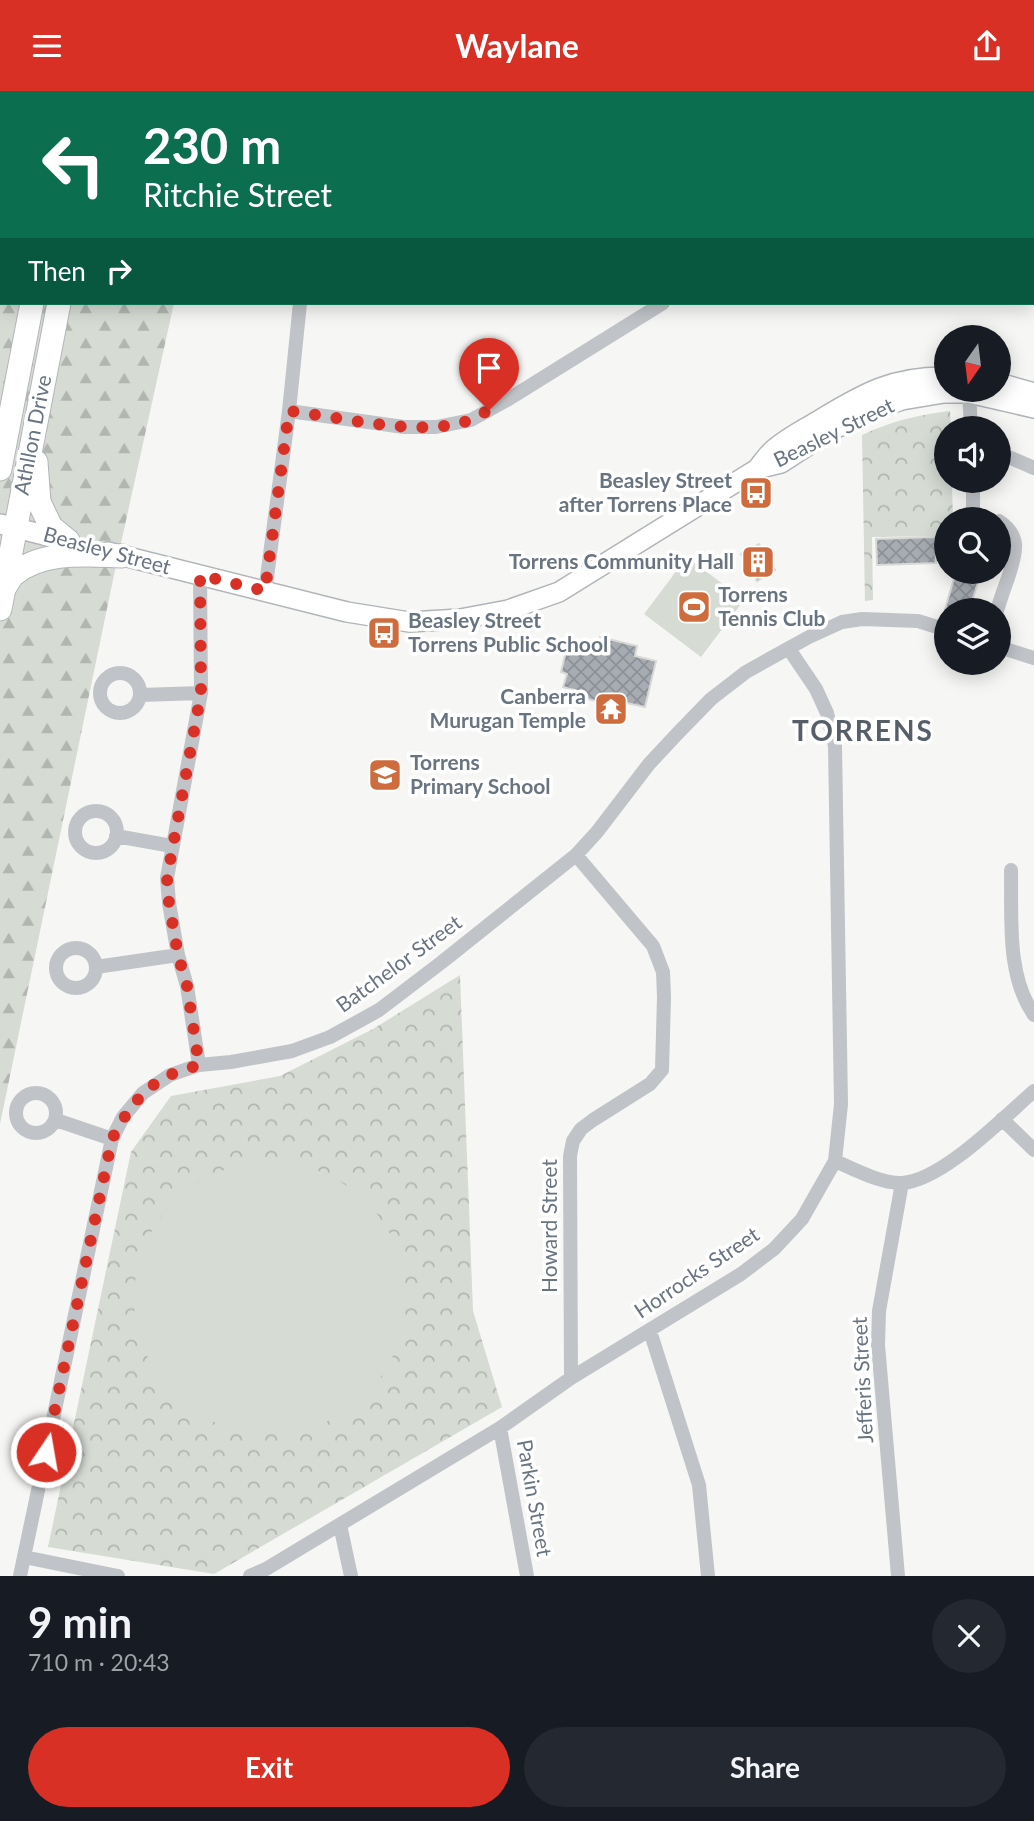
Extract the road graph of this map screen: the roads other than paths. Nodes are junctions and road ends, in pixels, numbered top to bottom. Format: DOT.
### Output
graph roads {
  1 [pos="32,305"];
  2 [pos="59,305"];
  3 [pos="300,305"];
  4 [pos="660,305"];
  5 [pos="934,377"];
  6 [pos="1012,388"];
  7 [pos="934,394"];
  8 [pos="1012,394"];
  9 [pos="1031,395"];
  10 [pos="289,411"];
  11 [pos="33,435"];
  12 [pos="1011,458"];
  13 [pos="1,463"];
  14 [pos="1034,468"];
  15 [pos="757,469"];
  16 [pos="8,526"];
  17 [pos="1011,532"];
  18 [pos="68,541"];
  19 [pos="122,556"];
  20 [pos="1011,558"];
  21 [pos="200,575"];
  22 [pos="265,591"];
  23 [pos="2,599"];
  24 [pos="934,626"];
  25 [pos="789,649"];
  26 [pos="1011,651"];
  27 [pos="1034,658"];
  28 [pos="201,693"];
  29 [pos="141,695"];
  30 [pos="116,836"];
  31 [pos="172,846"];
  32 [pos="576,855"];
  33 [pos="1011,870"];
  34 [pos="178,955"];
  35 [pos="96,967"];
  36 [pos="1034,1015"];
  37 [pos="199,1065"];
  38 [pos="1034,1091"];
  39 [pos="1002,1119"];
  40 [pos="56,1120"];
  41 [pos="112,1139"];
  42 [pos="1034,1150"];
  43 [pos="835,1161"];
  44 [pos="902,1183"];
  45 [pos="650,1331"];
  46 [pos="571,1378"];
  47 [pos="500,1427"];
  48 [pos="340,1525"];
  49 [pos="24,1557"];
  50 [pos="20,1576"];
  51 [pos="118,1576"];
  52 [pos="250,1576"];
  53 [pos="351,1576"];
  54 [pos="527,1576"];
  55 [pos="708,1576"];
  56 [pos="898,1576"];
  1 -- 13 [label="main road, Athllon Drive"];
  2 -- 11 [label="main road, Athllon Drive"];
  3 -- 10 [label="street"];
  4 -- 10 [label="street"];
  5 -- 15 [label="main road, Beasley Street"];
  6 -- 9 [label="main road, Beasley Street"];
  7 -- 15 [label="main road, Beasley Street"];
  8 -- 9 [label="main road, Beasley Street"];
  10 -- 22 [label="street"];
  11 -- 16 [label="main road, Athllon Drive"];
  11 -- 18 [label="main road"];
  12 -- 14 [label="street"];
  15 -- 22 [label="main road, Beasley Street"];
  16 -- 18 [label="main road, Beasley Street"];
  16 -- 23 [label="main road, Athllon Drive"];
  17 -- 20 [label="street"];
  18 -- 19 [label="main road, Beasley Street"];
  19 -- 21 [label="main road, Beasley Street"];
  19 -- 23 [label="main road"];
  21 -- 22 [label="main road, Beasley Street"];
  21 -- 28 [label="street"];
  24 -- 25 [label="street, Batchelor Street"];
  25 -- 32 [label="street, Batchelor Street"];
  25 -- 43 [label="street, Horrocks Street"];
  26 -- 27 [label="street"];
  28 -- 29 [label="street"];
  28 -- 31 [label="street"];
  30 -- 31 [label="street"];
  31 -- 34 [label="street"];
  32 -- 37 [label="street, Batchelor Street"];
  32 -- 46 [label="street, Howard Street"];
  33 -- 36 [label="street"];
  34 -- 35 [label="street"];
  34 -- 37 [label="street"];
  37 -- 41 [label="street, Batchelor Street"];
  38 -- 39 [label="street"];
  39 -- 42 [label="street"];
  39 -- 44 [label="street"];
  40 -- 41 [label="street"];
  41 -- 49 [label="street, Batchelor Street"];
  43 -- 44 [label="street"];
  43 -- 45 [label="street, Horrocks Street"];
  44 -- 56 [label="street, Jefferis Street"];
  45 -- 46 [label="street, Horrocks Street"];
  45 -- 55 [label="street"];
  46 -- 47 [label="street, Horrocks Street"];
  47 -- 48 [label="street, Horrocks Street"];
  47 -- 54 [label="street, Parkin Street"];
  48 -- 52 [label="street, Horrocks Street"];
  48 -- 53 [label="street"];
  49 -- 50 [label="street, Batchelor Street"];
  49 -- 51 [label="street"];
}
